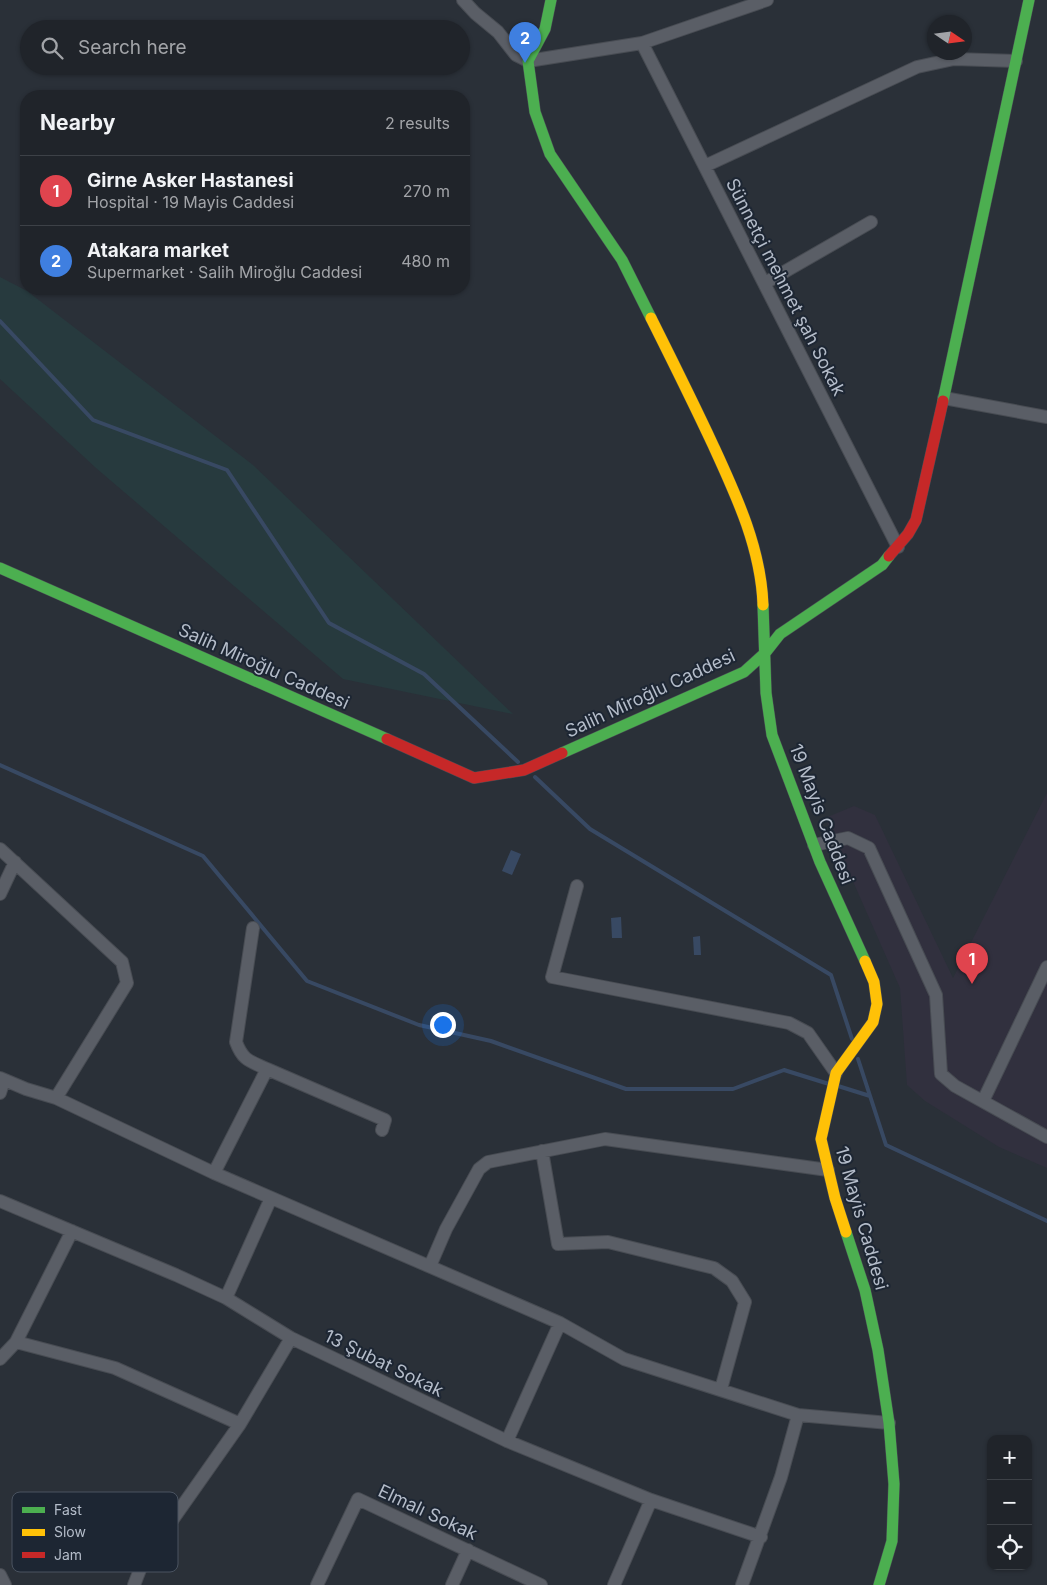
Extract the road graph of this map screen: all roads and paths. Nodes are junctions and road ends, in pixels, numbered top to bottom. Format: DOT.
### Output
graph roads {
  1 [pos="463,0"];
  2 [pos="551,0"];
  3 [pos="767,0"];
  4 [pos="1029,0"];
  5 [pos="642,43"];
  6 [pos="528,61"];
  7 [pos="1016,62"];
  8 [pos="705,166"];
  9 [pos="871,222"];
  10 [pos="765,283"];
  11 [pos="944,398"];
  12 [pos="1047,417"];
  13 [pos="898,547"];
  14 [pos="0,568"];
  15 [pos="765,653"];
  16 [pos="814,845"];
  17 [pos="0,849"];
  18 [pos="15,862"];
  19 [pos="577,886"];
  20 [pos="0,894"];
  21 [pos="253,928"];
  22 [pos="1047,967"];
  23 [pos="267,1069"];
  24 [pos="836,1073"];
  25 [pos="2,1079"];
  26 [pos="0,1092"];
  27 [pos="56,1098"];
  28 [pos="983,1102"];
  29 [pos="382,1130"];
  30 [pos="1047,1137"];
  31 [pos="542,1151"];
  32 [pos="828,1170"];
  33 [pos="214,1173"];
  34 [pos="271,1198"];
  35 [pos="0,1201"];
  36 [pos="72,1231"];
  37 [pos="430,1266"];
  38 [pos="226,1298"];
  39 [pos="560,1323"];
  40 [pos="291,1338"];
  41 [pos="16,1342"];
  42 [pos="0,1359"];
  43 [pos="721,1389"];
  44 [pos="798,1415"];
  45 [pos="890,1423"];
  46 [pos="240,1424"];
  47 [pos="507,1441"];
  48 [pos="652,1500"];
  49 [pos="178,1513"];
  50 [pos="761,1537"];
  51 [pos="468,1550"];
  52 [pos="139,1572"];
  53 [pos="0,1575"];
  54 [pos="6,1585"];
  55 [pos="134,1585"];
  56 [pos="317,1585"];
  57 [pos="452,1585"];
  58 [pos="541,1585"];
  59 [pos="614,1585"];
  60 [pos="742,1585"];
  61 [pos="879,1585"];
  1 -- 6 [label="street"];
  2 -- 6 [label="street"];
  3 -- 5 [label="street"];
  4 -- 7 [label="street, Salih Miroğlu Caddesi"];
  5 -- 6 [label="street"];
  5 -- 8 [label="street, Sünnetçi mehmet şah Sokak"];
  6 -- 15 [label="street"];
  7 -- 8 [label="street"];
  7 -- 11 [label="street, Salih Miroğlu Caddesi"];
  8 -- 10 [label="street, Sünnetçi mehmet şah Sokak"];
  9 -- 10 [label="street"];
  10 -- 13 [label="street, Sünnetçi mehmet şah Sokak"];
  11 -- 12 [label="street"];
  11 -- 13 [label="street, Salih Miroğlu Caddesi"];
  13 -- 15 [label="street, Salih Miroğlu Caddesi"];
  14 -- 15 [label="street, Salih Miroğlu Caddesi"];
  15 -- 16 [label="street, 19 Mayis Caddesi"];
  16 -- 24 [label="street, 19 Mayis Caddesi"];
  16 -- 28 [label="street"];
  17 -- 18 [label="street"];
  18 -- 20 [label="street"];
  18 -- 27 [label="street"];
  19 -- 24 [label="street"];
  21 -- 23 [label="street"];
  22 -- 28 [label="street"];
  23 -- 29 [label="street"];
  23 -- 33 [label="street"];
  24 -- 32 [label="street, 19 Mayis Caddesi"];
  25 -- 26 [label="street"];
  25 -- 27 [label="street"];
  27 -- 33 [label="street"];
  28 -- 30 [label="street"];
  31 -- 32 [label="street"];
  31 -- 37 [label="street"];
  31 -- 43 [label="street"];
  32 -- 45 [label="street, 19 Mayis Caddesi"];
  33 -- 34 [label="street"];
  34 -- 37 [label="street"];
  34 -- 38 [label="street"];
  35 -- 36 [label="street, 13 Şubat Sokak"];
  36 -- 38 [label="street, 13 Şubat Sokak"];
  36 -- 41 [label="street"];
  37 -- 39 [label="street"];
  38 -- 40 [label="street, 13 Şubat Sokak"];
  39 -- 43 [label="street"];
  39 -- 47 [label="street"];
  40 -- 46 [label="street"];
  40 -- 47 [label="street, 13 Şubat Sokak"];
  41 -- 42 [label="street"];
  41 -- 46 [label="street"];
  43 -- 44 [label="street"];
  44 -- 45 [label="street"];
  44 -- 50 [label="street"];
  45 -- 61 [label="street, 19 Mayis Caddesi"];
  46 -- 49 [label="street"];
  47 -- 48 [label="street, 13 Şubat Sokak"];
  48 -- 50 [label="street, 13 Şubat Sokak"];
  48 -- 59 [label="street"];
  50 -- 60 [label="street"];
  51 -- 56 [label="street, Elmalı Sokak"];
  51 -- 57 [label="street"];
  51 -- 58 [label="street, Elmalı Sokak"];
  52 -- 55 [label="street"];
  53 -- 54 [label="street"];
}
